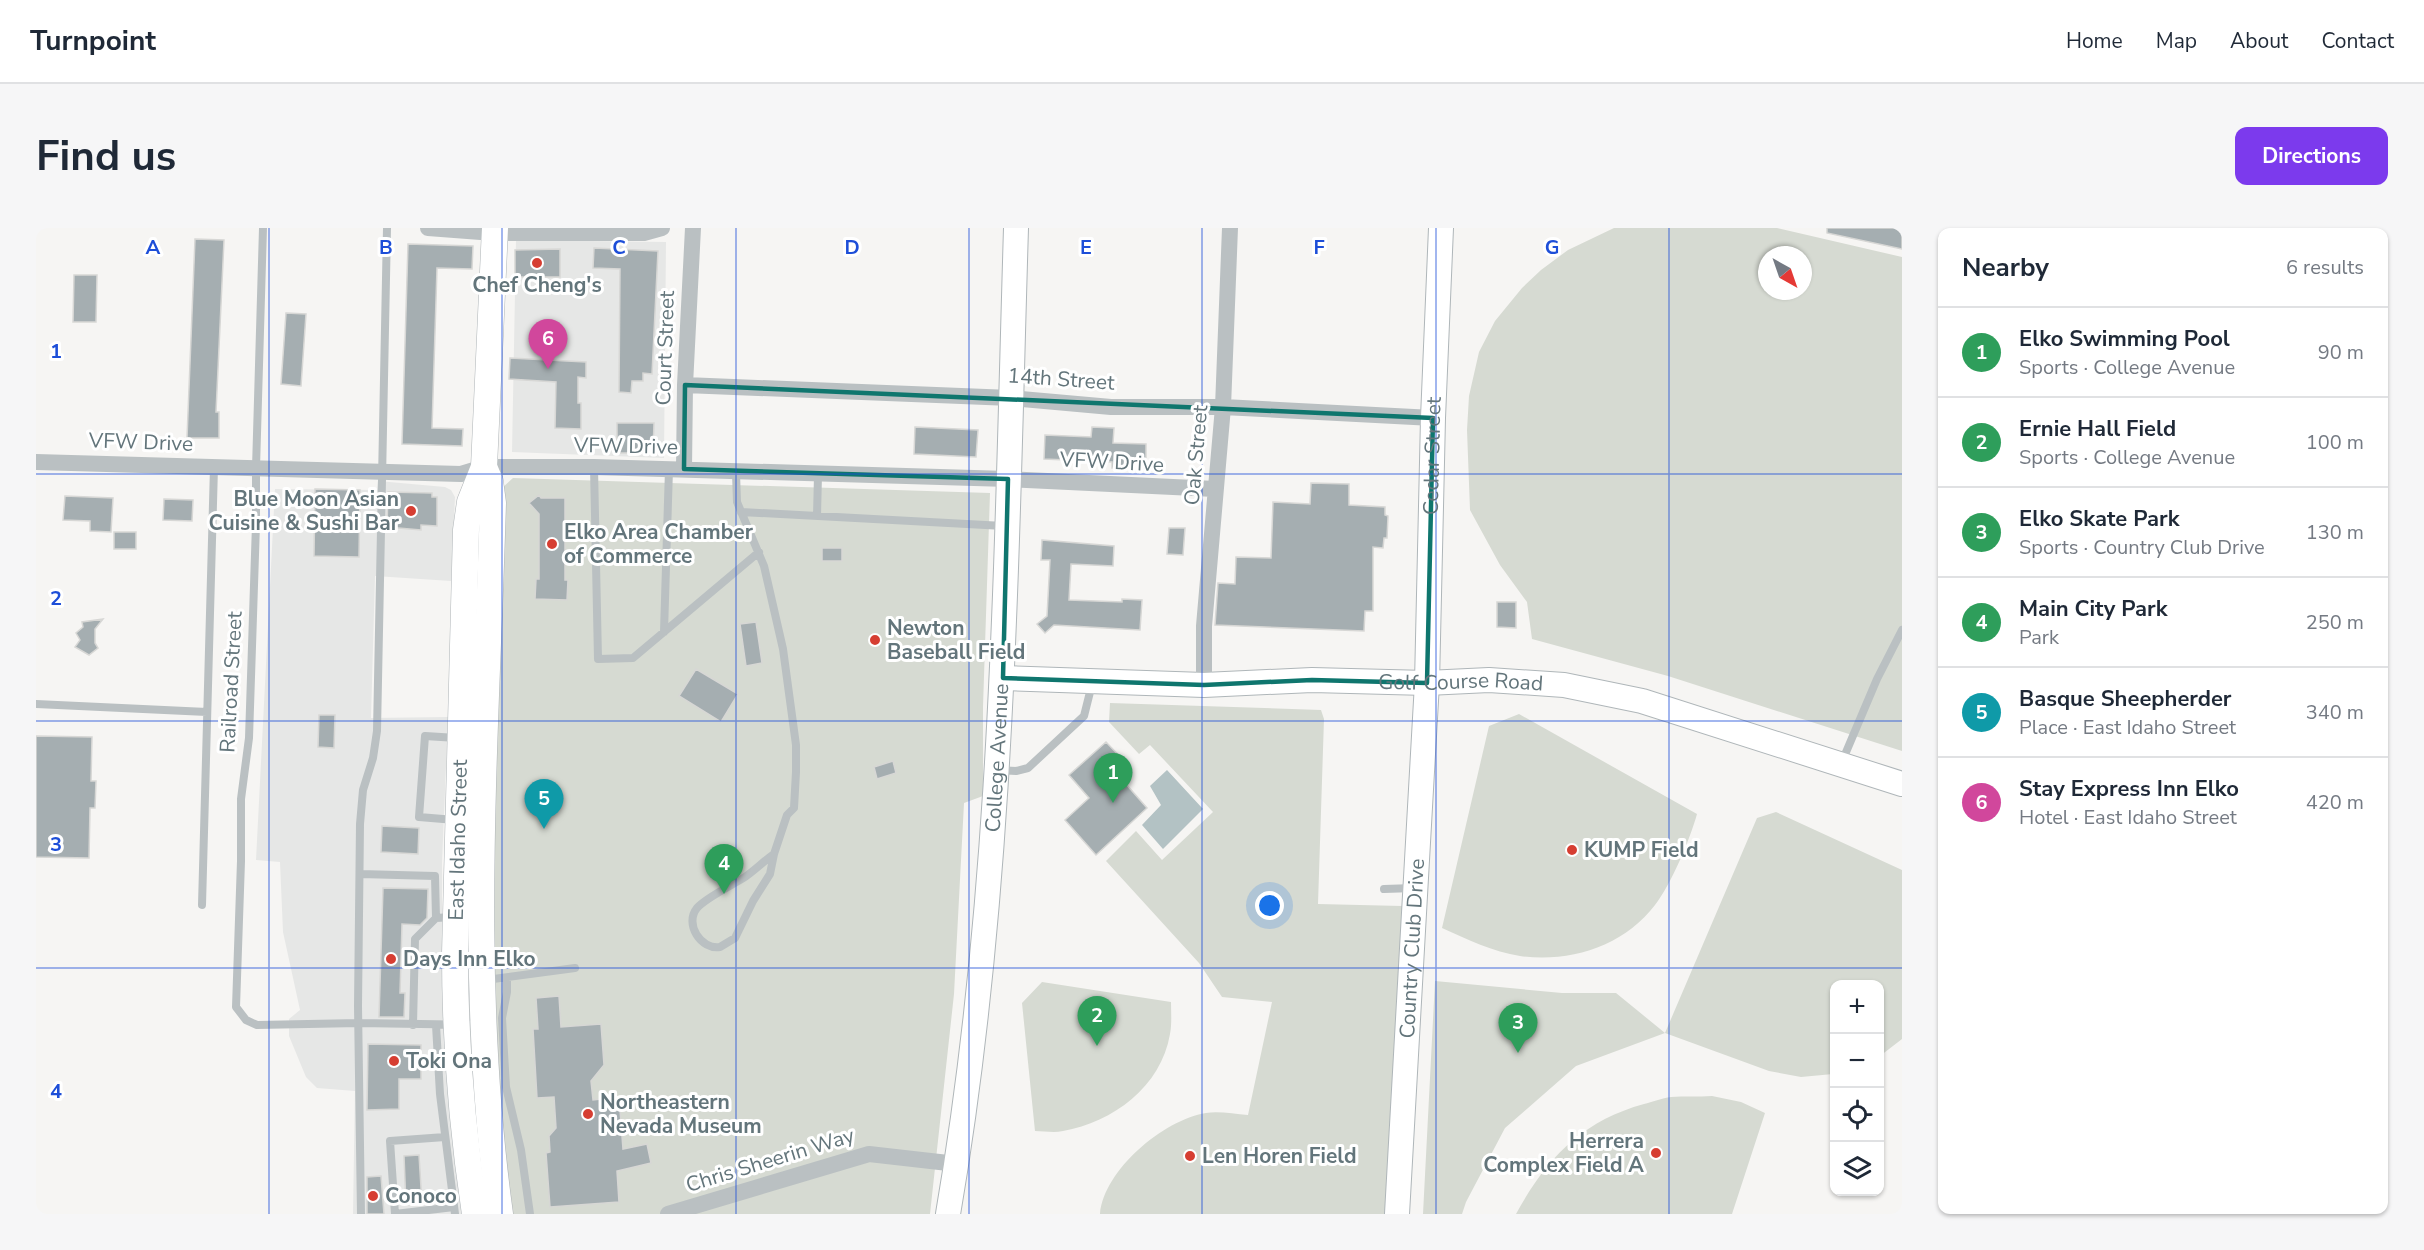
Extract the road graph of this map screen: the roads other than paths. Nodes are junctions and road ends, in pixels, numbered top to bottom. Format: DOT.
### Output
graph roads {
  1 [pos="262,228"];
  2 [pos="387,228"];
  3 [pos="428,228"];
  4 [pos="662,228"];
  5 [pos="693,228"];
  6 [pos="1016,228"];
  7 [pos="1230,228"];
  8 [pos="1441,228"];
  9 [pos="494,230"];
  10 [pos="685,385"];
  11 [pos="1011,398"];
  12 [pos="1223,407"];
  13 [pos="1433,418"];
  14 [pos="36,462"];
  15 [pos="214,467"];
  16 [pos="484,467"];
  17 [pos="594,467"];
  18 [pos="256,468"];
  19 [pos="677,469"];
  20 [pos="383,471"];
  21 [pos="736,473"];
  22 [pos="818,475"];
  23 [pos="1008,479"];
  24 [pos="1215,489"];
  25 [pos="741,512"];
  26 [pos="817,516"];
  27 [pos="1007,526"];
  28 [pos="759,552"];
  29 [pos="1902,630"];
  30 [pos="664,632"];
  31 [pos="1003,678"];
  32 [pos="1093,681"];
  33 [pos="1427,683"];
  34 [pos="1204,685"];
  35 [pos="36,704"];
  36 [pos="207,712"];
  37 [pos="473,738"];
  38 [pos="1840,764"];
  39 [pos="996,770"];
  40 [pos="1902,784"];
  41 [pos="470,820"];
  42 [pos="774,854"];
  43 [pos="360,874"];
  44 [pos="1416,888"];
  45 [pos="1384,889"];
  46 [pos="202,906"];
  47 [pos="446,918"];
  48 [pos="575,968"];
  49 [pos="507,978"];
  50 [pos="468,983"];
  51 [pos="359,1023"];
  52 [pos="413,1025"];
  53 [pos="446,1025"];
  54 [pos="482,1025"];
  55 [pos="445,1137"];
  56 [pos="957,1164"];
  57 [pos="461,1212"];
  58 [pos="361,1214"];
  59 [pos="500,1214"];
  60 [pos="530,1214"];
  61 [pos="668,1214"];
  62 [pos="948,1214"];
  63 [pos="1397,1214"];
  1 -- 18 [label="lane, Railroad Street"];
  2 -- 20 [label="lane"];
  3 -- 9 [label="street"];
  4 -- 9 [label="street"];
  5 -- 10 [label="street, Court Street"];
  6 -- 11 [label="street, College Avenue"];
  7 -- 12 [label="street, Oak Street"];
  8 -- 13 [label="street, Cedar Street"];
  9 -- 16 [label="main road, East Idaho Street"];
  10 -- 11 [label="street, 14th Street"];
  10 -- 19 [label="street, Court Street"];
  11 -- 12 [label="street, 14th Street"];
  11 -- 23 [label="street, College Avenue"];
  12 -- 13 [label="street, 14th Street"];
  12 -- 24 [label="street, Oak Street"];
  13 -- 33 [label="street, Cedar Street"];
  14 -- 15 [label="street, VFW Drive"];
  15 -- 18 [label="street, VFW Drive"];
  15 -- 36 [label="lane"];
  16 -- 17 [label="street, VFW Drive"];
  16 -- 20 [label="street, VFW Drive"];
  16 -- 37 [label="main road, East Idaho Street"];
  17 -- 19 [label="street, VFW Drive"];
  17 -- 30 [label="lane"];
  18 -- 20 [label="street, VFW Drive"];
  18 -- 51 [label="lane, Railroad Street"];
  19 -- 21 [label="street, VFW Drive"];
  19 -- 30 [label="lane"];
  20 -- 43 [label="lane"];
  21 -- 22 [label="street, VFW Drive"];
  21 -- 25 [label="lane"];
  22 -- 23 [label="street, VFW Drive"];
  22 -- 26 [label="lane"];
  23 -- 24 [label="street, VFW Drive"];
  23 -- 27 [label="street, College Avenue"];
  24 -- 34 [label="street, Oak Street"];
  25 -- 26 [label="lane"];
  25 -- 28 [label="lane"];
  26 -- 27 [label="lane"];
  27 -- 31 [label="street, College Avenue"];
  28 -- 30 [label="lane"];
  28 -- 42 [label="lane"];
  29 -- 38 [label="lane"];
  31 -- 32 [label="street, Golf Course Road"];
  31 -- 39 [label="street, College Avenue"];
  32 -- 34 [label="street, Golf Course Road"];
  32 -- 39 [label="lane"];
  33 -- 34 [label="street, Golf Course Road"];
  33 -- 38 [label="street, Golf Course Road"];
  33 -- 44 [label="street, Country Club Drive"];
  35 -- 36 [label="lane"];
  36 -- 46 [label="lane"];
  37 -- 41 [label="main road, East Idaho Street"];
  37 -- 41 [label="lane"];
  38 -- 40 [label="street, Golf Course Road"];
  39 -- 56 [label="street, College Avenue"];
  41 -- 47 [label="main road, East Idaho Street"];
  41 -- 50 [label="main road, East Idaho Street"];
  42 -- 42 [label="lane"];
  43 -- 47 [label="lane"];
  43 -- 51 [label="lane"];
  44 -- 45 [label="lane"];
  44 -- 63 [label="street, Country Club Drive"];
  47 -- 50 [label="main road, East Idaho Street"];
  47 -- 52 [label="lane"];
  48 -- 49 [label="lane"];
  49 -- 50 [label="lane"];
  49 -- 60 [label="lane"];
  50 -- 53 [label="main road, East Idaho Street"];
  50 -- 54 [label="main road, East Idaho Street"];
  51 -- 52 [label="lane, Railroad Street"];
  51 -- 58 [label="lane"];
  52 -- 53 [label="lane, Railroad Street"];
  53 -- 54 [label="lane, Railroad Street"];
  53 -- 55 [label="lane"];
  53 -- 57 [label="main road, East Idaho Street"];
  54 -- 59 [label="main road, East Idaho Street"];
  55 -- 57 [label="lane"];
  55 -- 57 [label="lane"];
  56 -- 61 [label="street, Chris Sheerin Way"];
  56 -- 62 [label="street, College Avenue"];
}
